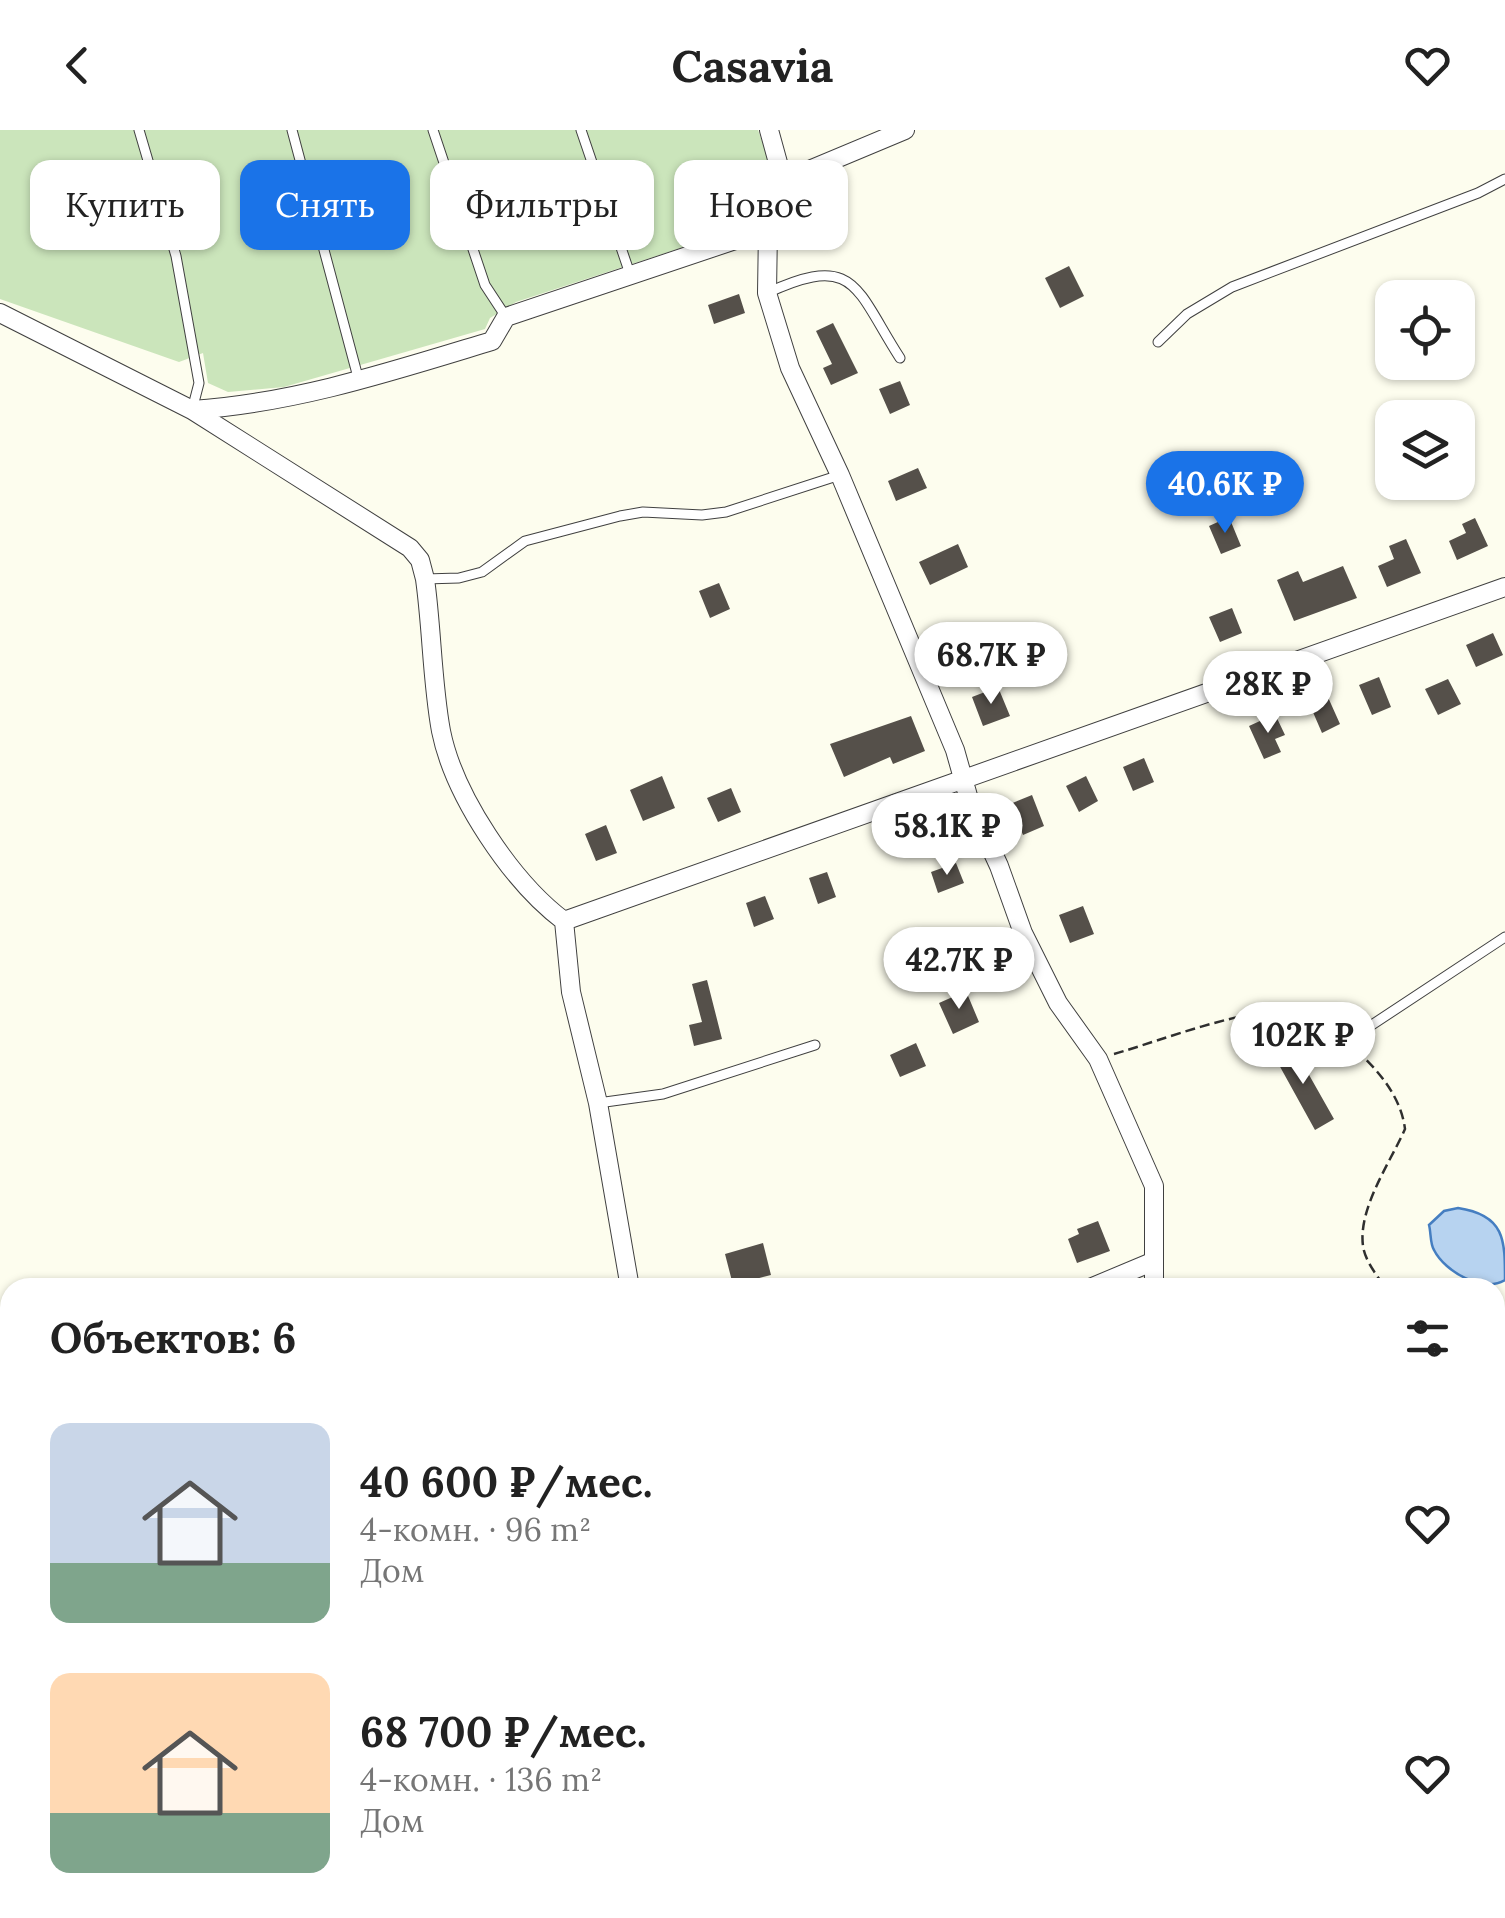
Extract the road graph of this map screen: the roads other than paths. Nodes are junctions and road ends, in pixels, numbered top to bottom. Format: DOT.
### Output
graph roads {
  1 [pos="139,130"];
  2 [pos="292,130"];
  3 [pos="434,130"];
  4 [pos="581,130"];
  5 [pos="768,130"];
  6 [pos="904,130"];
  7 [pos="777,160"];
  8 [pos="835,160"];
  9 [pos="1505,179"];
  10 [pos="708,250"];
  11 [pos="768,250"];
  12 [pos="631,277"];
  13 [pos="767,293"];
  14 [pos="0,313"];
  15 [pos="506,317"];
  16 [pos="1158,342"];
  17 [pos="900,358"];
  18 [pos="358,382"];
  19 [pos="192,410"];
  20 [pos="840,475"];
  21 [pos="425,578"];
  22 [pos="1505,587"];
  23 [pos="964,779"];
  24 [pos="564,922"];
  25 [pos="1505,937"];
  26 [pos="1346,1042"];
  27 [pos="815,1046"];
  28 [pos="598,1103"];
  29 [pos="1152,1262"];
  30 [pos="628,1278"];
  31 [pos="1114,1278"];
  32 [pos="1153,1278"];
  1 -- 19 [label="lane"];
  2 -- 18 [label="lane"];
  3 -- 15 [label="lane"];
  4 -- 12 [label="lane"];
  5 -- 7 [label="street"];
  6 -- 8 [label="street"];
  9 -- 16 [label="lane"];
  10 -- 12 [label="street"];
  11 -- 13 [label="street"];
  12 -- 15 [label="street"];
  13 -- 17 [label="lane"];
  13 -- 20 [label="street"];
  14 -- 19 [label="street"];
  15 -- 18 [label="street"];
  18 -- 19 [label="street"];
  19 -- 21 [label="street"];
  20 -- 21 [label="lane"];
  20 -- 23 [label="street"];
  21 -- 24 [label="street"];
  22 -- 23 [label="street"];
  23 -- 24 [label="street"];
  23 -- 29 [label="street"];
  24 -- 28 [label="street"];
  25 -- 26 [label="lane"];
  27 -- 28 [label="lane"];
  28 -- 30 [label="street"];
  29 -- 31 [label="street"];
  29 -- 32 [label="street"];
}
